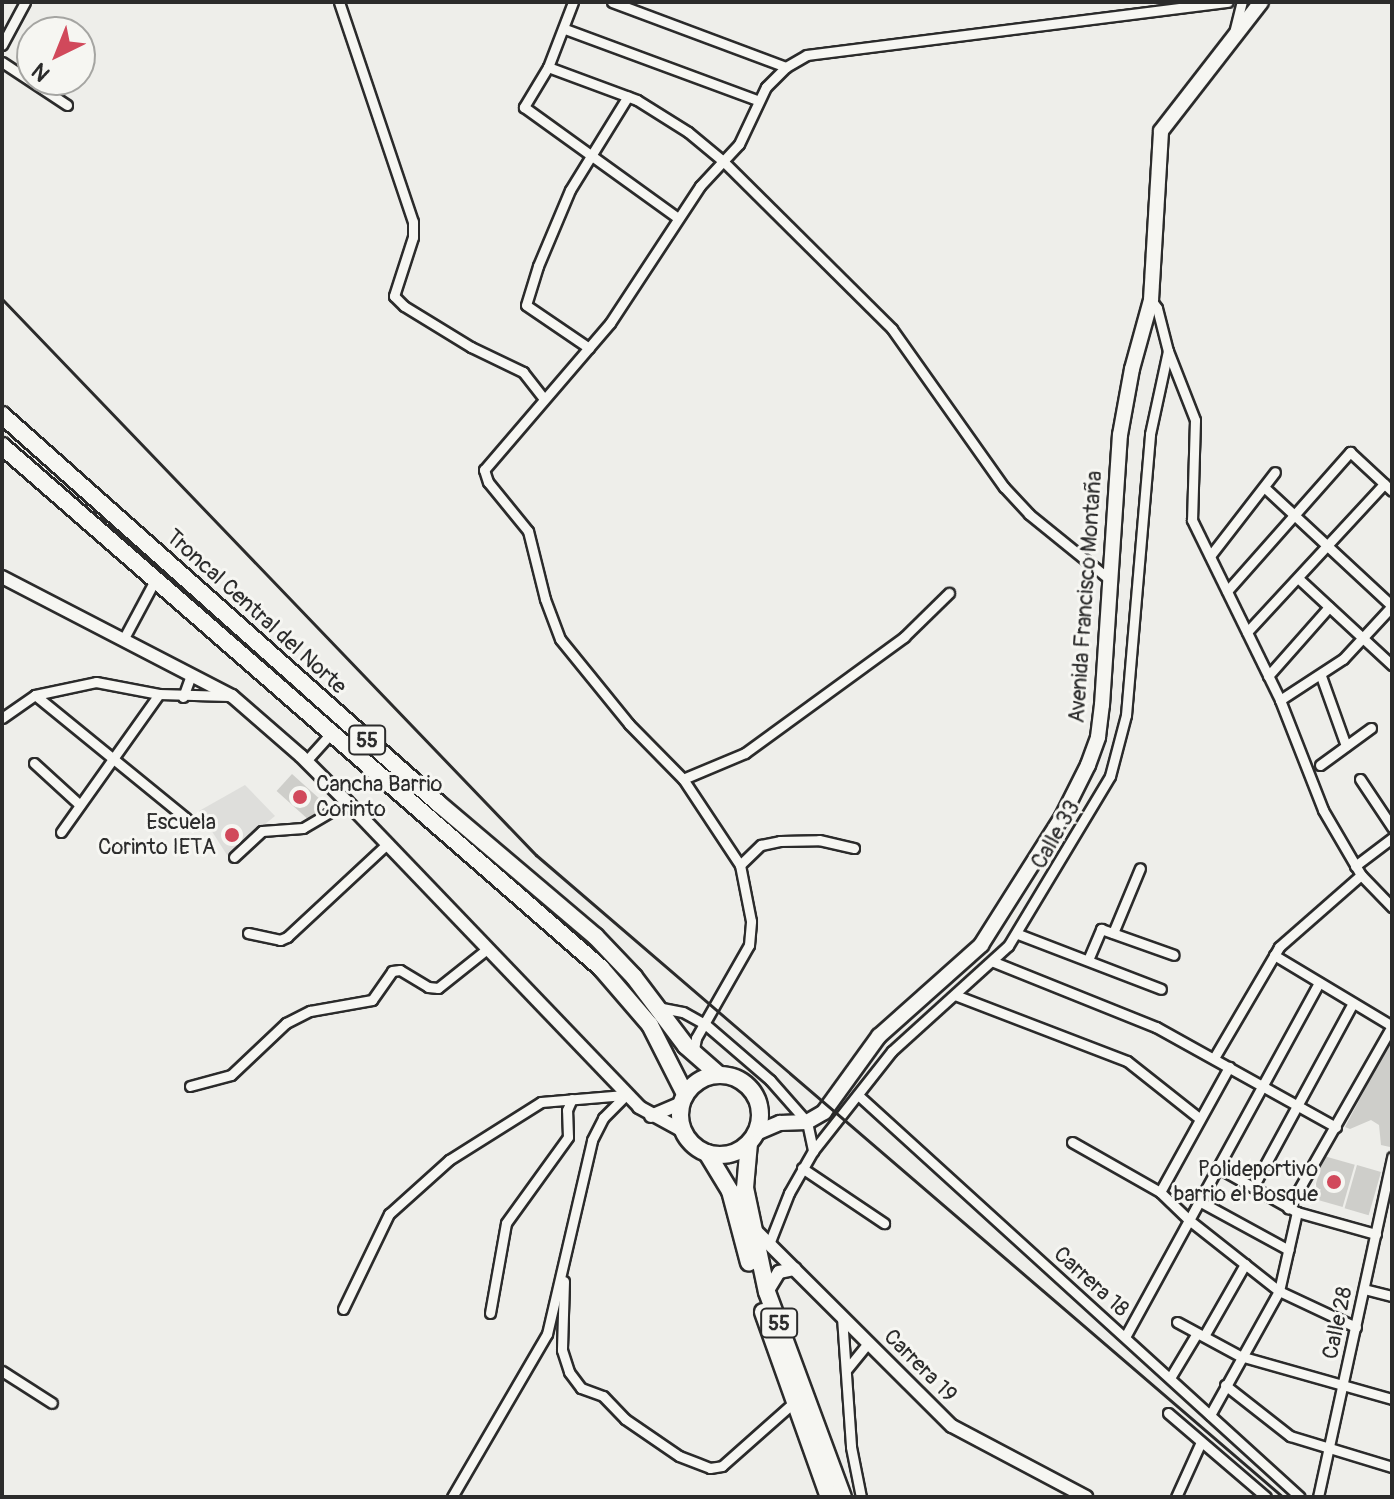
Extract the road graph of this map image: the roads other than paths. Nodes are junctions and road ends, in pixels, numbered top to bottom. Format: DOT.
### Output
graph roads {
  1 [pos="25,2"];
  2 [pos="339,2"];
  3 [pos="573,2"];
  4 [pos="612,2"];
  5 [pos="1228,2"];
  6 [pos="1242,2"];
  7 [pos="1261,2"];
  8 [pos="565,29"];
  9 [pos="1233,37"];
  10 [pos="2,45"];
  11 [pos="2,62"];
  12 [pos="548,67"];
  13 [pos="786,67"];
  14 [pos="628,96"];
  15 [pos="757,100"];
  16 [pos="67,105"];
  17 [pos="589,154"];
  18 [pos="723,161"];
  19 [pos="678,218"];
  20 [pos="1151,300"];
  21 [pos="589,348"];
  22 [pos="1168,351"];
  23 [pos="543,398"];
  24 [pos="2,415"];
  25 [pos="2,446"];
  26 [pos="1275,472"];
  27 [pos="1384,484"];
  28 [pos="1264,487"];
  29 [pos="1392,491"];
  30 [pos="1295,516"];
  31 [pos="1328,546"];
  32 [pos="1210,556"];
  33 [pos="2,577"];
  34 [pos="1109,579"];
  35 [pos="1299,579"];
  36 [pos="155,580"];
  37 [pos="17,584"];
  38 [pos="2,586"];
  39 [pos="1227,591"];
  40 [pos="949,593"];
  41 [pos="1392,606"];
  42 [pos="1329,607"];
  43 [pos="1247,632"];
  44 [pos="1363,638"];
  45 [pos="123,640"];
  46 [pos="1392,665"];
  47 [pos="191,675"];
  48 [pos="1268,676"];
  49 [pos="1321,676"];
  50 [pos="159,694"];
  51 [pos="35,695"];
  52 [pos="232,696"];
  53 [pos="183,697"];
  54 [pos="1280,700"];
  55 [pos="2,718"];
  56 [pos="1371,728"];
  57 [pos="330,734"];
  58 [pos="1346,746"];
  59 [pos="111,761"];
  60 [pos="306,761"];
  61 [pos="34,763"];
  62 [pos="1320,765"];
  63 [pos="683,779"];
  64 [pos="1360,779"];
  65 [pos="347,802"];
  66 [pos="80,805"];
  67 [pos="186,818"];
  68 [pos="1392,827"];
  69 [pos="61,832"];
  70 [pos="1392,838"];
  71 [pos="388,843"];
  72 [pos="854,848"];
  73 [pos="234,857"];
  74 [pos="740,865"];
  75 [pos="1355,866"];
  76 [pos="1140,868"];
  77 [pos="1361,875"];
  78 [pos="1392,893"];
  79 [pos="1383,900"];
  80 [pos="1392,907"];
  81 [pos="248,933"];
  82 [pos="1113,933"];
  83 [pos="1018,934"];
  84 [pos="487,949"];
  85 [pos="1174,955"];
  86 [pos="1274,955"];
  87 [pos="1088,960"];
  88 [pos="994,962"];
  89 [pos="1319,983"];
  90 [pos="1161,989"];
  91 [pos="955,995"];
  92 [pos="1353,1003"];
  93 [pos="657,1007"];
  94 [pos="705,1024"];
  95 [pos="693,1055"];
  96 [pos="1214,1058"];
  97 [pos="1229,1067"];
  98 [pos="719,1075"];
  99 [pos="190,1086"];
  100 [pos="1261,1086"];
  101 [pos="626,1095"];
  102 [pos="858,1095"];
  103 [pos="683,1098"];
  104 [pos="572,1099"];
  105 [pos="1297,1105"];
  106 [pos="651,1116"];
  107 [pos="1199,1118"];
  108 [pos="807,1122"];
  109 [pos="1336,1127"];
  110 [pos="683,1131"];
  111 [pos="753,1138"];
  112 [pos="1072,1142"];
  113 [pos="813,1151"];
  114 [pos="707,1153"];
  115 [pos="1391,1166"];
  116 [pos="1217,1167"];
  117 [pos="802,1168"];
  118 [pos="1253,1187"];
  119 [pos="1160,1192"];
  120 [pos="1199,1201"];
  121 [pos="1293,1210"];
  122 [pos="1189,1220"];
  123 [pos="884,1223"];
  124 [pos="752,1227"];
  125 [pos="1376,1234"];
  126 [pos="769,1244"];
  127 [pos="1289,1250"];
  128 [pos="1245,1264"];
  129 [pos="563,1265"];
  130 [pos="795,1269"];
  131 [pos="1364,1289"];
  132 [pos="1279,1291"];
  133 [pos="767,1292"];
  134 [pos="1392,1296"];
  135 [pos="343,1309"];
  136 [pos="490,1313"];
  137 [pos="842,1317"];
  138 [pos="1177,1322"];
  139 [pos="1356,1327"];
  140 [pos="1200,1334"];
  141 [pos="1125,1337"];
  142 [pos="868,1343"];
  143 [pos="1240,1356"];
  144 [pos="847,1369"];
  145 [pos="2,1371"];
  146 [pos="1170,1378"];
  147 [pos="1225,1385"];
  148 [pos="1344,1386"];
  149 [pos="1392,1399"];
  150 [pos="794,1402"];
  151 [pos="52,1403"];
  152 [pos="1168,1413"];
  153 [pos="1210,1415"];
  154 [pos="1201,1442"];
  155 [pos="1329,1450"];
  156 [pos="1392,1467"];
  157 [pos="452,1497"];
  158 [pos="829,1497"];
  159 [pos="843,1497"];
  160 [pos="861,1497"];
  161 [pos="1086,1497"];
  162 [pos="1176,1497"];
  163 [pos="1266,1497"];
  164 [pos="1300,1497"];
  165 [pos="1318,1497"];
  1 -- 10 [label="street"];
  2 -- 23 [label="street"];
  3 -- 8 [label="street"];
  4 -- 13 [label="street"];
  5 -- 13 [label="street"];
  6 -- 9 [label="street"];
  7 -- 9 [label="main road, Avenida Francisco Montaña"];
  8 -- 12 [label="street"];
  8 -- 15 [label="street"];
  9 -- 20 [label="main road, Avenida Francisco Montaña"];
  11 -- 16 [label="street"];
  12 -- 14 [label="street"];
  12 -- 17 [label="street"];
  13 -- 15 [label="street"];
  14 -- 17 [label="street"];
  14 -- 18 [label="street"];
  15 -- 18 [label="street"];
  17 -- 19 [label="street"];
  17 -- 21 [label="street"];
  18 -- 19 [label="street"];
  18 -- 34 [label="street"];
  19 -- 21 [label="street"];
  20 -- 22 [label="street"];
  20 -- 34 [label="main road, Avenida Francisco Montaña"];
  21 -- 23 [label="street"];
  22 -- 32 [label="street"];
  22 -- 83 [label="street, Calle 33"];
  23 -- 63 [label="street"];
  24 -- 93 [label="highway, Troncal Central del Norte / 55"];
  25 -- 36 [label="highway, Troncal Central del Norte / 55"];
  26 -- 28 [label="street"];
  27 -- 29 [label="street"];
  27 -- 30 [label="street"];
  27 -- 31 [label="street"];
  28 -- 30 [label="street"];
  28 -- 32 [label="street"];
  30 -- 31 [label="street"];
  30 -- 39 [label="street"];
  31 -- 35 [label="street"];
  31 -- 41 [label="street"];
  32 -- 39 [label="street"];
  33 -- 37 [label="street"];
  34 -- 108 [label="main road, Avenida Francisco Montaña"];
  35 -- 42 [label="street"];
  35 -- 43 [label="street"];
  36 -- 45 [label="street"];
  36 -- 57 [label="highway, Troncal Central del Norte / 55"];
  37 -- 38 [label="street"];
  37 -- 45 [label="street"];
  39 -- 43 [label="street"];
  40 -- 63 [label="street"];
  41 -- 44 [label="street"];
  42 -- 44 [label="street"];
  42 -- 48 [label="street"];
  43 -- 48 [label="street"];
  44 -- 46 [label="street"];
  44 -- 49 [label="street"];
  45 -- 47 [label="street"];
  47 -- 52 [label="street"];
  47 -- 53 [label="street"];
  48 -- 54 [label="street"];
  49 -- 54 [label="street"];
  49 -- 58 [label="street"];
  50 -- 51 [label="street"];
  50 -- 53 [label="street"];
  50 -- 59 [label="street"];
  51 -- 55 [label="street"];
  51 -- 59 [label="street"];
  52 -- 53 [label="street"];
  52 -- 60 [label="street"];
  54 -- 75 [label="street"];
  56 -- 58 [label="street"];
  57 -- 60 [label="street"];
  57 -- 103 [label="highway, Troncal Central del Norte / 55"];
  58 -- 62 [label="street"];
  59 -- 66 [label="street"];
  59 -- 67 [label="street"];
  60 -- 65 [label="street"];
  61 -- 66 [label="street"];
  63 -- 74 [label="street"];
  64 -- 68 [label="street"];
  65 -- 71 [label="street"];
  65 -- 73 [label="street"];
  66 -- 69 [label="street"];
  70 -- 75 [label="street"];
  71 -- 81 [label="street"];
  71 -- 84 [label="street"];
  72 -- 74 [label="street"];
  74 -- 94 [label="street"];
  75 -- 77 [label="street"];
  76 -- 82 [label="street"];
  77 -- 79 [label="street"];
  77 -- 86 [label="street"];
  78 -- 79 [label="street"];
  79 -- 80 [label="street"];
  82 -- 85 [label="street"];
  82 -- 87 [label="street"];
  83 -- 87 [label="street"];
  83 -- 88 [label="street, Calle 33"];
  84 -- 99 [label="street"];
  84 -- 101 [label="street"];
  86 -- 89 [label="street"];
  86 -- 96 [label="street"];
  87 -- 90 [label="street"];
  88 -- 91 [label="street, Calle 33"];
  88 -- 96 [label="street"];
  89 -- 92 [label="street"];
  89 -- 100 [label="street"];
  91 -- 102 [label="street, Calle 33"];
  91 -- 107 [label="street"];
  92 -- 105 [label="street"];
  92 -- 109 [label="street"];
  93 -- 94 [label="street"];
  93 -- 95 [label="highway, Troncal Central del Norte / 55"];
  94 -- 95 [label="street"];
  94 -- 108 [label="street"];
  95 -- 98 [label="highway, Troncal Central del Norte / 55"];
  96 -- 97 [label="street"];
  97 -- 100 [label="street"];
  97 -- 107 [label="street"];
  98 -- 103 [label="highway"];
  98 -- 111 [label="highway, 55"];
  100 -- 105 [label="street"];
  100 -- 116 [label="street"];
  101 -- 104 [label="street"];
  101 -- 106 [label="street"];
  101 -- 129 [label="street"];
  102 -- 113 [label="street, Calle 33"];
  102 -- 141 [label="street, Carrera 18"];
  103 -- 106 [label="street"];
  103 -- 110 [label="highway, 55"];
  104 -- 135 [label="street"];
  104 -- 136 [label="street"];
  105 -- 109 [label="street"];
  105 -- 118 [label="street"];
  106 -- 110 [label="street"];
  107 -- 119 [label="street"];
  108 -- 111 [label="main road"];
  108 -- 113 [label="street"];
  109 -- 121 [label="street"];
  110 -- 114 [label="highway, 55"];
  111 -- 114 [label="highway"];
  111 -- 124 [label="highway, 55"];
  112 -- 119 [label="street"];
  113 -- 117 [label="street, Calle 33"];
  114 -- 150 [label="highway, 55"];
  115 -- 125 [label="street, Calle 28"];
  116 -- 118 [label="street"];
  116 -- 120 [label="street"];
  117 -- 123 [label="street"];
  117 -- 126 [label="street, Calle 33"];
  118 -- 121 [label="street"];
  119 -- 122 [label="street"];
  120 -- 122 [label="street"];
  120 -- 127 [label="street"];
  121 -- 125 [label="street"];
  121 -- 127 [label="street"];
  122 -- 128 [label="street"];
  122 -- 141 [label="street"];
  124 -- 126 [label="street, Carrera 19"];
  124 -- 133 [label="highway, 55"];
  125 -- 131 [label="street, Calle 28"];
  126 -- 130 [label="street, Carrera 19"];
  127 -- 132 [label="street"];
  128 -- 132 [label="street"];
  128 -- 140 [label="street"];
  129 -- 150 [label="street"];
  129 -- 157 [label="street"];
  130 -- 133 [label="street"];
  130 -- 137 [label="street, Carrera 19"];
  131 -- 134 [label="street"];
  131 -- 139 [label="street, Calle 28"];
  132 -- 139 [label="street"];
  132 -- 143 [label="street"];
  133 -- 159 [label="highway, 55"];
  137 -- 142 [label="street, Carrera 19"];
  137 -- 144 [label="street"];
  138 -- 140 [label="street"];
  139 -- 148 [label="street, Calle 28"];
  140 -- 143 [label="street"];
  140 -- 146 [label="street"];
  141 -- 146 [label="street, Carrera 18"];
  142 -- 144 [label="street"];
  142 -- 161 [label="street, Carrera 19"];
  143 -- 147 [label="street"];
  143 -- 148 [label="street"];
  144 -- 160 [label="street"];
  145 -- 151 [label="street"];
  146 -- 153 [label="street, Carrera 18"];
  147 -- 153 [label="street"];
  147 -- 155 [label="street"];
  148 -- 149 [label="street"];
  148 -- 155 [label="street, Calle 28"];
  150 -- 158 [label="highway, 55"];
  152 -- 154 [label="street"];
  153 -- 164 [label="street, Carrera 18"];
  154 -- 162 [label="street"];
  154 -- 163 [label="street"];
  155 -- 156 [label="street"];
  155 -- 165 [label="street, Calle 28"];
}
